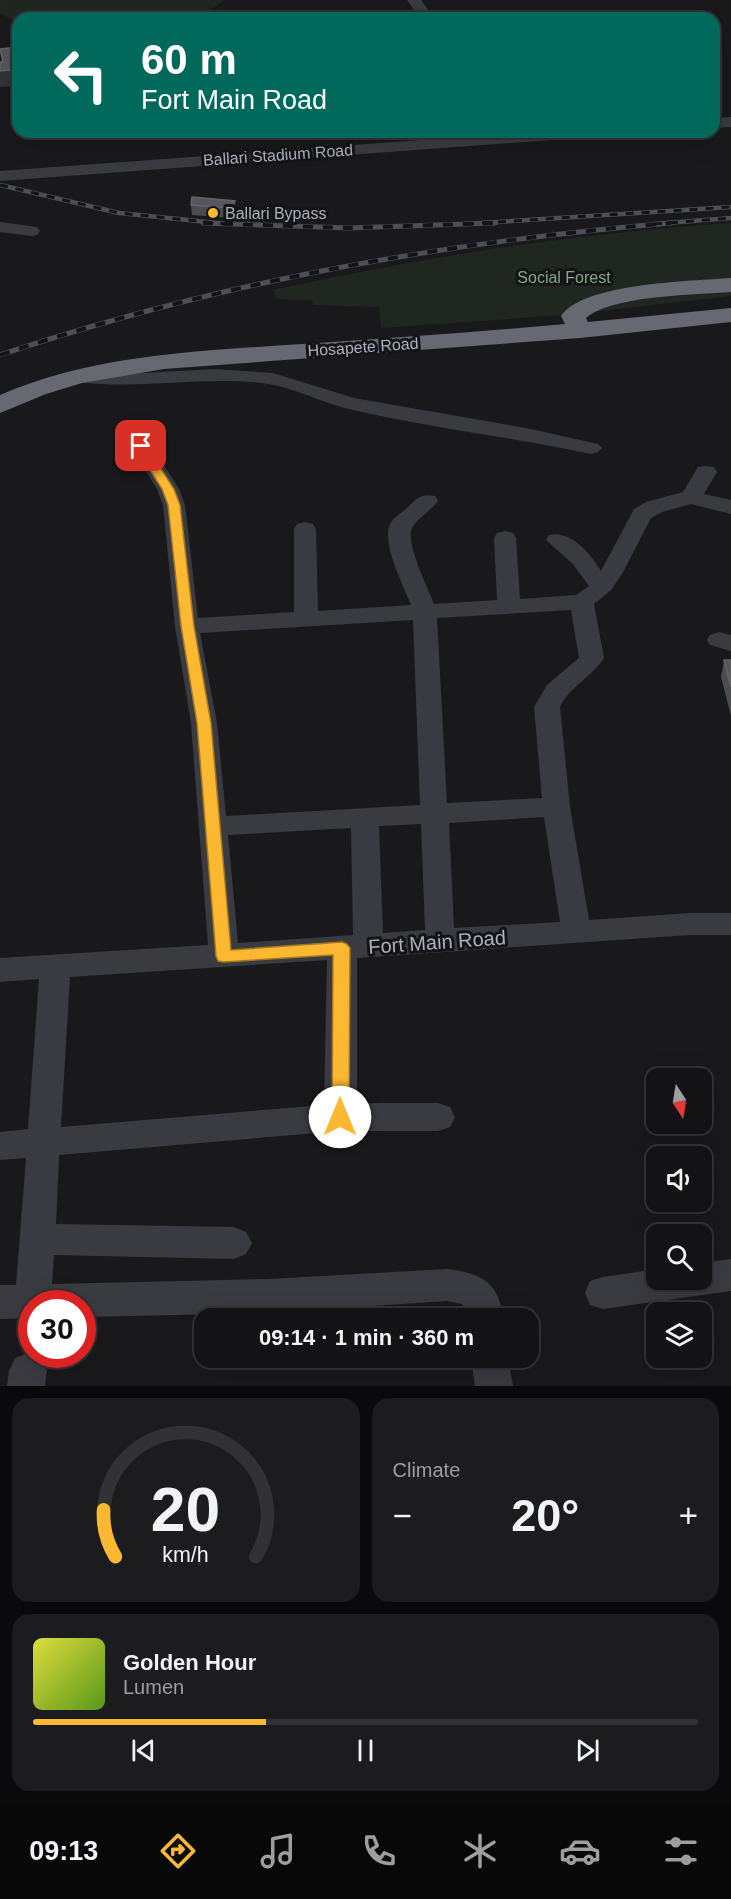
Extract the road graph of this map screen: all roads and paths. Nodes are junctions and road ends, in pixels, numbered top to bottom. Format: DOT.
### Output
graph roads {
  1 [pos="426,138"];
  2 [pos="501,138"];
  3 [pos="91,165"];
  4 [pos="0,169"];
  5 [pos="0,176"];
  6 [pos="0,227"];
  7 [pos="31,231"];
  8 [pos="731,285"];
  9 [pos="731,304"];
  10 [pos="731,315"];
  11 [pos="577,326"];
  12 [pos="78,376"];
  13 [pos="0,390"];
  14 [pos="0,405"];
  15 [pos="141,446"];
  16 [pos="591,448"];
  17 [pos="706,472"];
  18 [pos="691,497"];
  19 [pos="427,501"];
  20 [pos="731,507"];
  21 [pos="305,529"];
  22 [pos="505,537"];
  23 [pos="557,540"];
  24 [pos="592,593"];
  25 [pos="509,607"];
  26 [pos="425,610"];
  27 [pos="306,617"];
  28 [pos="187,626"];
  29 [pos="556,807"];
  30 [pos="434,814"];
  31 [pos="365,818"];
  32 [pos="213,826"];
  33 [pos="731,924"];
  34 [pos="576,932"];
  35 [pos="440,941"];
  36 [pos="355,947"];
  37 [pos="224,956"];
  38 [pos="55,968"];
  39 [pos="0,970"];
  40 [pos="340,1117"];
  41 [pos="438,1117"];
  42 [pos="43,1143"];
  43 [pos="0,1146"];
  44 [pos="37,1239"];
  45 [pos="234,1243"];
  46 [pos="731,1275"];
  47 [pos="712,1278"];
  48 [pos="646,1287"];
  49 [pos="603,1293"];
  50 [pos="16,1301"];
  51 [pos="483,1308"];
  52 [pos="491,1368"];
  53 [pos="494,1386"];
  1 -- 3 [label="street, Ballari Stadium Road"];
  2 -- 3 [label="street, Ballari Stadium Road"];
  3 -- 4 [label="street, Ballari Stadium Road"];
  3 -- 5 [label="street, Ballari Stadium Road"];
  6 -- 7 [label="street"];
  8 -- 11 [label="highway"];
  9 -- 11 [label="highway, Hosapete Road"];
  10 -- 11 [label="highway, Hosapete Road"];
  11 -- 12 [label="highway, Hosapete Road"];
  11 -- 13 [label="highway, Hosapete Road"];
  12 -- 14 [label="highway, Hosapete Road"];
  12 -- 16 [label="street"];
  15 -- 28 [label="street"];
  17 -- 18 [label="street"];
  18 -- 20 [label="street"];
  18 -- 24 [label="street"];
  19 -- 26 [label="street"];
  21 -- 27 [label="street"];
  22 -- 25 [label="street"];
  23 -- 24 [label="street"];
  24 -- 25 [label="street"];
  24 -- 29 [label="street"];
  25 -- 26 [label="street"];
  26 -- 27 [label="street"];
  26 -- 30 [label="street"];
  27 -- 28 [label="street"];
  28 -- 32 [label="street"];
  29 -- 30 [label="street"];
  29 -- 34 [label="street"];
  30 -- 31 [label="street"];
  30 -- 35 [label="street"];
  31 -- 32 [label="street"];
  31 -- 36 [label="street"];
  32 -- 37 [label="street"];
  33 -- 34 [label="street, Fort Main Road"];
  34 -- 35 [label="street, Fort Main Road"];
  35 -- 36 [label="street, Fort Main Road"];
  36 -- 37 [label="street, Fort Main Road"];
  36 -- 40 [label="street"];
  37 -- 38 [label="street, Fort Main Road"];
  38 -- 39 [label="street, Fort Main Road"];
  38 -- 42 [label="street"];
  40 -- 41 [label="street"];
  40 -- 42 [label="street"];
  42 -- 43 [label="street"];
  42 -- 44 [label="street"];
  44 -- 45 [label="street"];
  44 -- 50 [label="street"];
  46 -- 47 [label="street"];
  48 -- 49 [label="street"];
  50 -- 51 [label="street"];
  52 -- 53 [label="street"];
}
